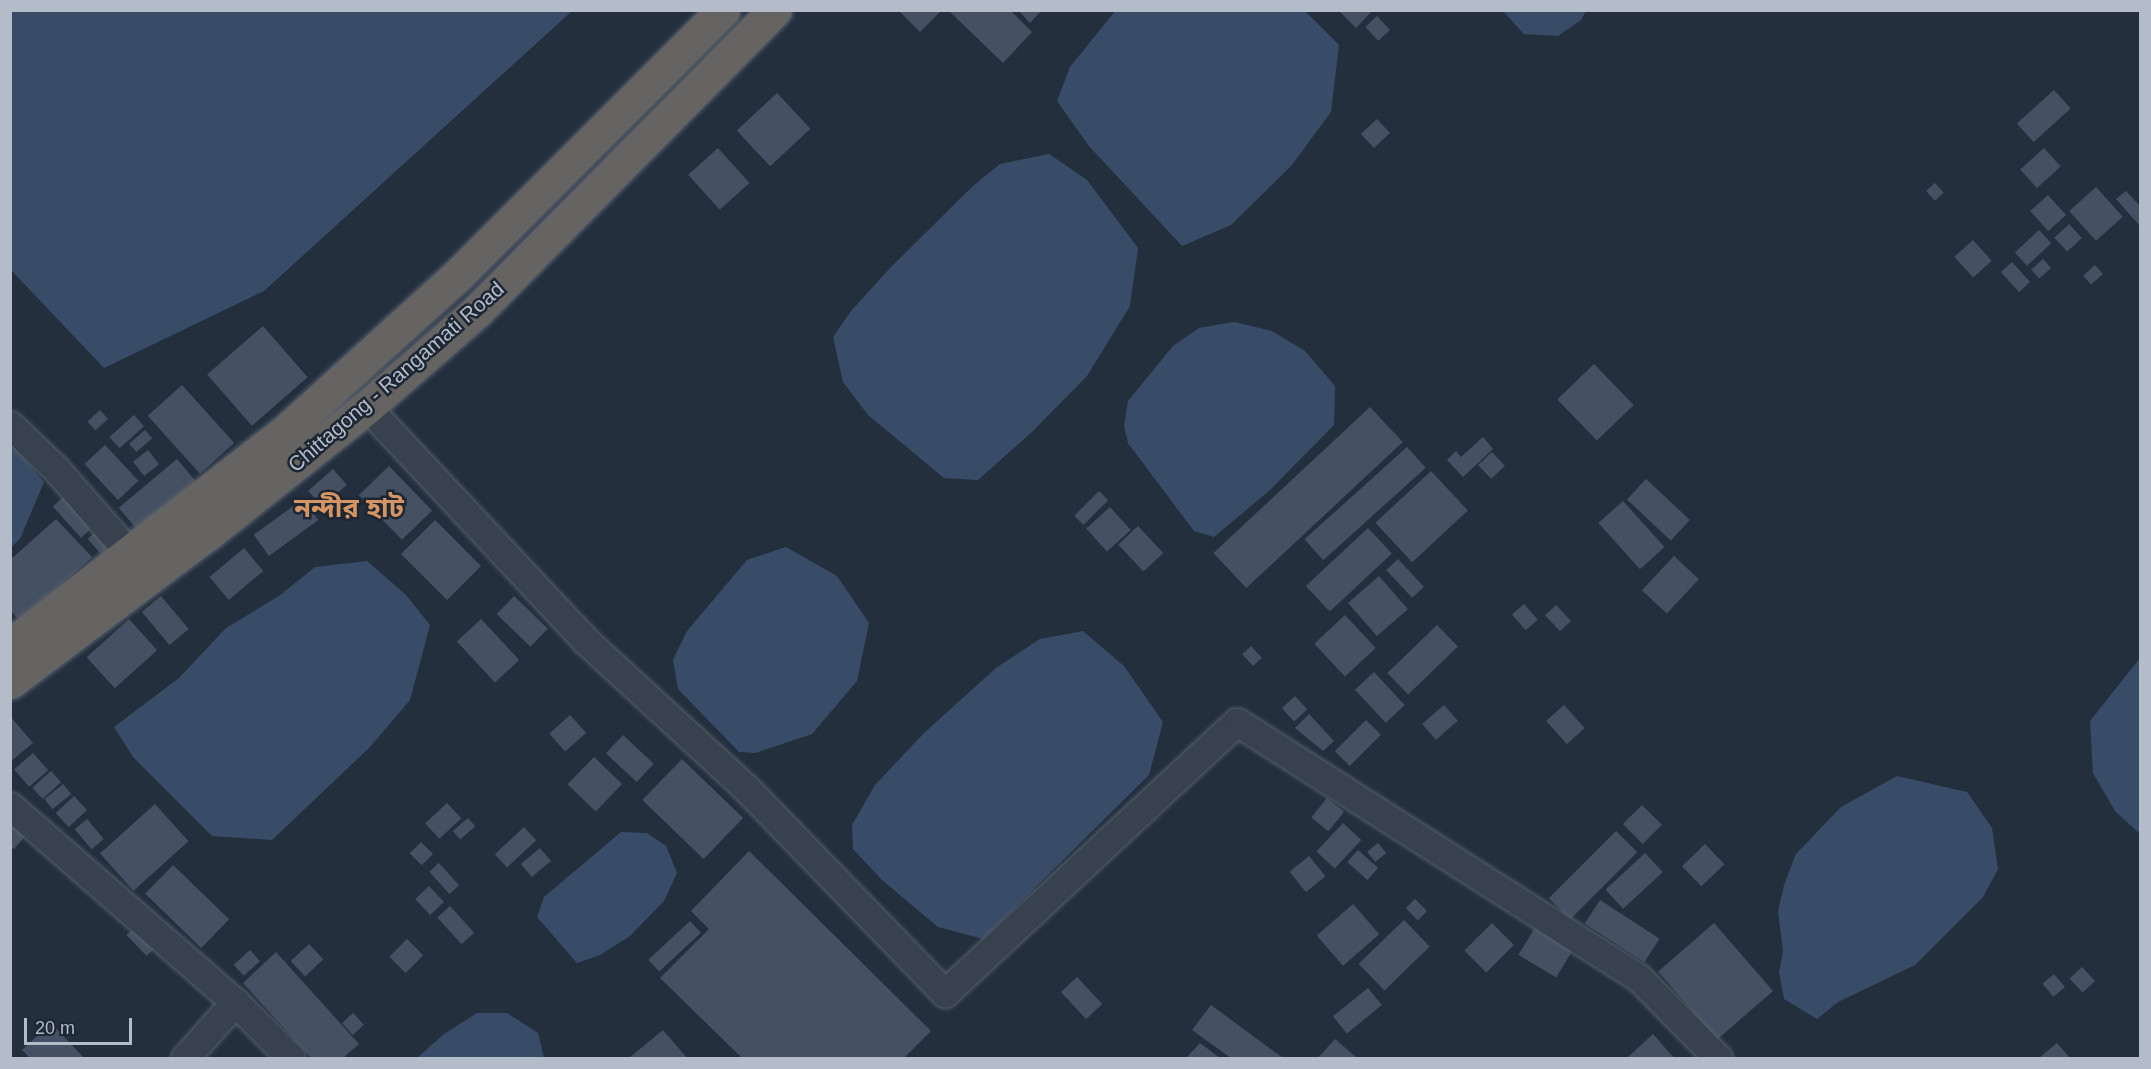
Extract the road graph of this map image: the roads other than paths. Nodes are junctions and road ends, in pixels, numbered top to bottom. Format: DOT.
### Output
graph roads {
  1 [pos="723,10"];
  2 [pos="775,10"];
  3 [pos="368,406"];
  4 [pos="10,425"];
  5 [pos="131,555"];
  6 [pos="10,645"];
  7 [pos="10,682"];
  8 [pos="10,806"];
  9 [pos="236,1002"];
  10 [pos="185,1059"];
  11 [pos="291,1059"];
  12 [pos="1718,1059"];
  1 -- 5 [label="highway, Chittagong - Rangamati Road"];
  2 -- 3 [label="highway, Chittagong - Rangamati Road"];
  3 -- 7 [label="highway, Chittagong - Rangamati Road"];
  3 -- 12 [label="street"];
  4 -- 5 [label="street"];
  5 -- 6 [label="highway, Chittagong - Rangamati Road"];
  8 -- 9 [label="street"];
  9 -- 10 [label="street"];
  9 -- 11 [label="street"];
}
